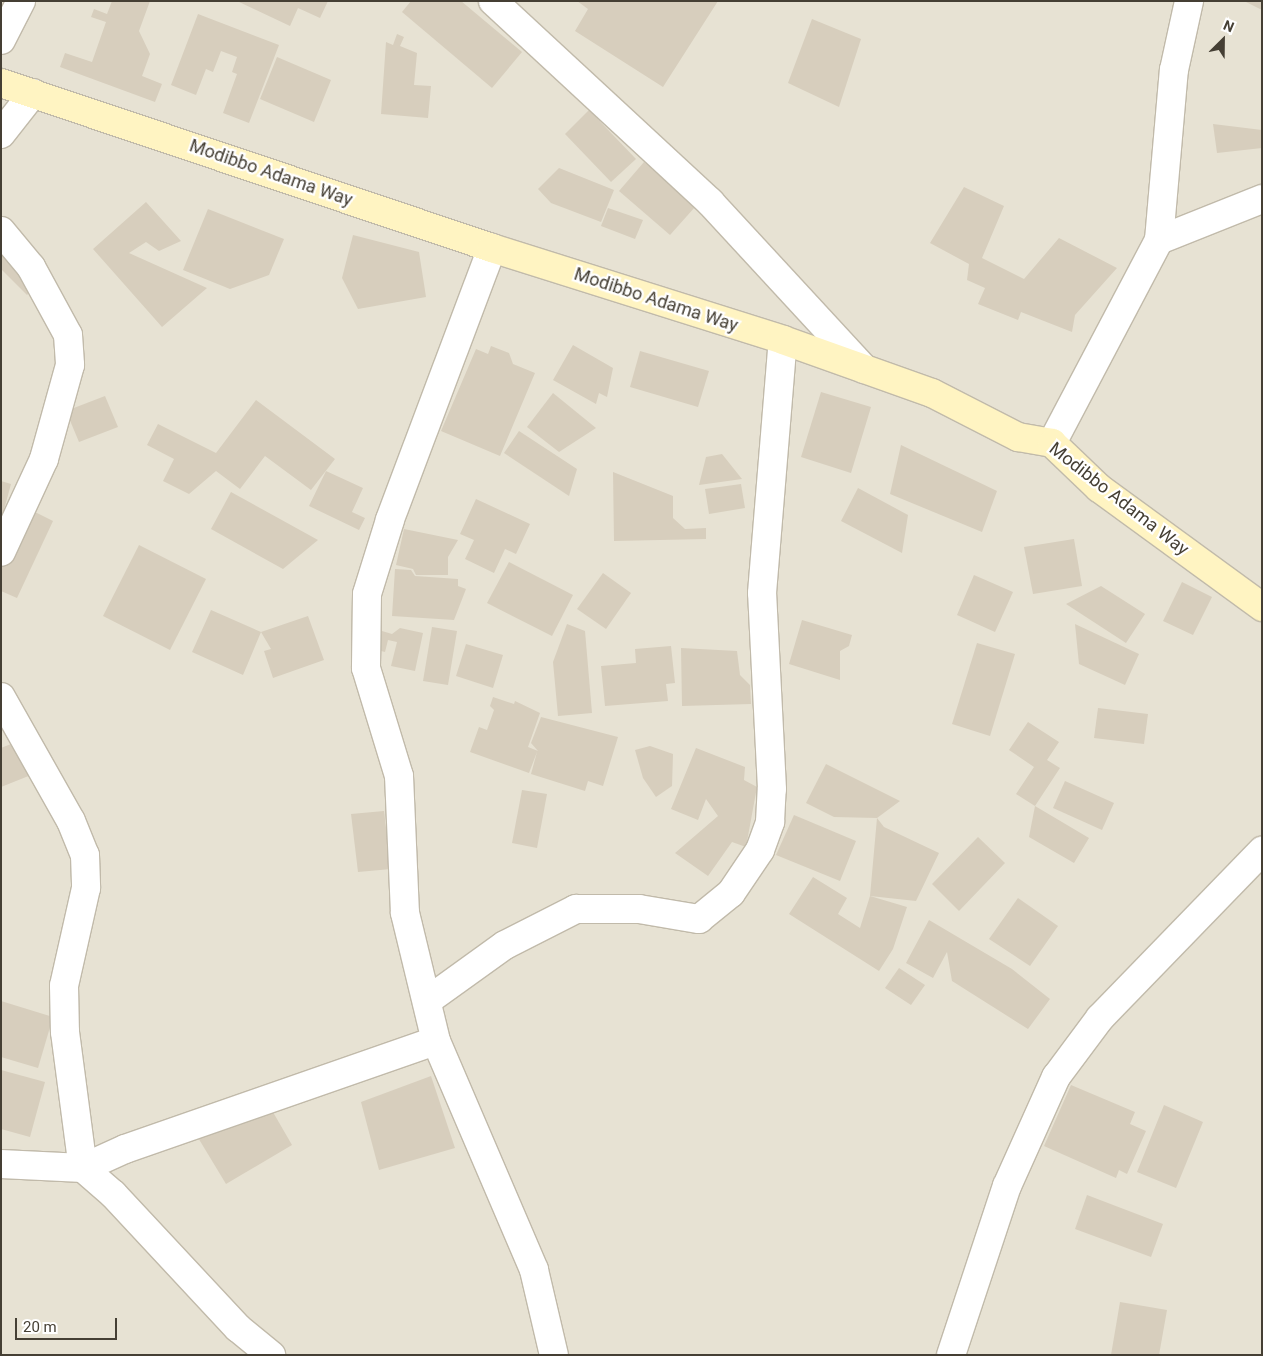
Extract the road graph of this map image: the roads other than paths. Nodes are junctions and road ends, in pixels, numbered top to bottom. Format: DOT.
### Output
graph roads {
  1 [pos="21,1"];
  2 [pos="493,1"];
  3 [pos="1189,1"];
  4 [pos="1,40"];
  5 [pos="1,83"];
  6 [pos="33,93"];
  7 [pos="1,134"];
  8 [pos="1262,199"];
  9 [pos="1,231"];
  10 [pos="1159,240"];
  11 [pos="492,248"];
  12 [pos="784,340"];
  13 [pos="864,369"];
  14 [pos="1052,443"];
  15 [pos="1,552"];
  16 [pos="1262,607"];
  17 [pos="1,697"];
  18 [pos="1262,851"];
  19 [pos="427,1001"];
  20 [pos="436,1041"];
  21 [pos="1,1164"];
  22 [pos="83,1168"];
  23 [pos="271,1355"];
  24 [pos="554,1355"];
  25 [pos="951,1355"];
  1 -- 4 [label="street"];
  2 -- 13 [label="street"];
  3 -- 10 [label="street"];
  5 -- 6 [label="main road, Modibbo Adama Way"];
  6 -- 7 [label="street"];
  6 -- 11 [label="main road, Modibbo Adama Way"];
  8 -- 10 [label="street"];
  9 -- 15 [label="street"];
  10 -- 14 [label="street"];
  11 -- 12 [label="main road, Modibbo Adama Way"];
  11 -- 19 [label="street"];
  12 -- 13 [label="main road, Modibbo Adama Way"];
  12 -- 19 [label="street"];
  13 -- 14 [label="main road, Modibbo Adama Way"];
  14 -- 16 [label="main road, Modibbo Adama Way"];
  17 -- 22 [label="street"];
  18 -- 25 [label="street"];
  19 -- 20 [label="street"];
  20 -- 22 [label="street"];
  20 -- 24 [label="street"];
  21 -- 22 [label="street"];
  22 -- 23 [label="street"];
}
